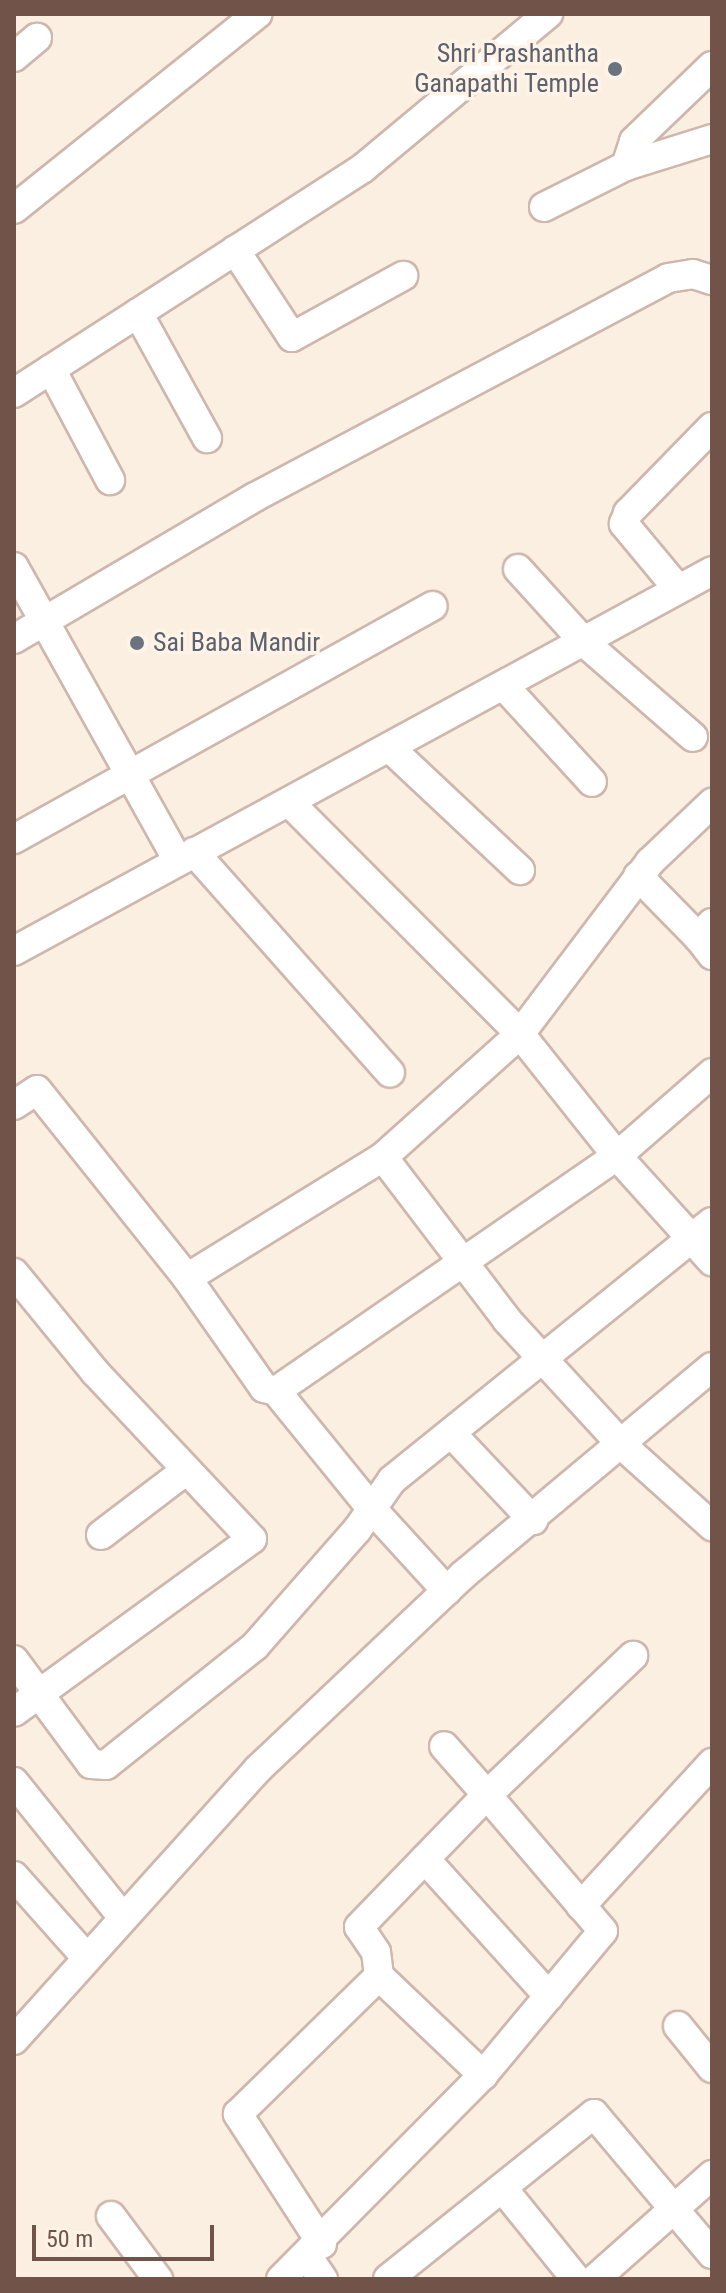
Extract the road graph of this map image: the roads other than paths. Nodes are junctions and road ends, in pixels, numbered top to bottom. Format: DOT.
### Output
graph roads {
  1 [pos="257,14"];
  2 [pos="546,15"];
  3 [pos="37,38"];
  4 [pos="14,57"];
  5 [pos="712,66"];
  6 [pos="707,145"];
  7 [pos="626,166"];
  8 [pos="544,207"];
  9 [pos="14,209"];
  10 [pos="235,250"];
  11 [pos="403,276"];
  12 [pos="712,280"];
  13 [pos="138,313"];
  14 [pos="51,369"];
  15 [pos="14,393"];
  16 [pos="207,438"];
  17 [pos="708,440"];
  18 [pos="110,480"];
  19 [pos="14,567"];
  20 [pos="518,569"];
  21 [pos="712,571"];
  22 [pos="678,589"];
  23 [pos="432,606"];
  24 [pos="43,624"];
  25 [pos="14,639"];
  26 [pos="585,643"];
  27 [pos="504,686"];
  28 [pos="693,737"];
  29 [pos="391,749"];
  30 [pos="130,778"];
  31 [pos="592,782"];
  32 [pos="712,803"];
  33 [pos="291,804"];
  34 [pos="14,839"];
  35 [pos="186,856"];
  36 [pos="520,870"];
  37 [pos="638,876"];
  38 [pos="707,938"];
  39 [pos="14,951"];
  40 [pos="520,1034"];
  41 [pos="390,1073"];
  42 [pos="712,1073"];
  43 [pos="14,1105"];
  44 [pos="617,1156"];
  45 [pos="383,1157"];
  46 [pos="703,1229"];
  47 [pos="712,1261"];
  48 [pos="461,1263"];
  49 [pos="14,1273"];
  50 [pos="187,1278"];
  51 [pos="540,1356"];
  52 [pos="712,1367"];
  53 [pos="276,1391"];
  54 [pos="451,1433"];
  55 [pos="623,1446"];
  56 [pos="185,1471"];
  57 [pos="372,1509"];
  58 [pos="533,1520"];
  59 [pos="712,1526"];
  60 [pos="101,1535"];
  61 [pos="447,1591"];
  62 [pos="633,1656"];
  63 [pos="14,1660"];
  64 [pos="37,1695"];
  65 [pos="14,1712"];
  66 [pos="444,1746"];
  67 [pos="712,1763"];
  68 [pos="14,1782"];
  69 [pos="487,1795"];
  70 [pos="425,1859"];
  71 [pos="14,1876"];
  72 [pos="581,1906"];
  73 [pos="121,1915"];
  74 [pos="85,1956"];
  75 [pos="379,1976"];
  76 [pos="549,1996"];
  77 [pos="678,2026"];
  78 [pos="14,2040"];
  79 [pos="712,2068"];
  80 [pos="483,2075"];
  81 [pos="712,2175"];
  82 [pos="504,2190"];
  83 [pos="675,2206"];
  84 [pos="111,2216"];
  85 [pos="712,2254"];
  86 [pos="318,2260"];
  87 [pos="158,2279"];
  88 [pos="281,2279"];
  89 [pos="388,2279"];
  90 [pos="576,2279"];
  91 [pos="595,2279"];
  1 -- 9 [label="street"];
  2 -- 10 [label="street"];
  3 -- 4 [label="street"];
  5 -- 7 [label="street"];
  6 -- 7 [label="street"];
  7 -- 8 [label="street"];
  10 -- 11 [label="street"];
  10 -- 13 [label="street"];
  12 -- 24 [label="street"];
  13 -- 14 [label="street"];
  13 -- 16 [label="street"];
  14 -- 15 [label="street"];
  14 -- 18 [label="street"];
  17 -- 22 [label="street"];
  19 -- 24 [label="street"];
  20 -- 26 [label="street"];
  21 -- 22 [label="street"];
  22 -- 26 [label="street"];
  23 -- 30 [label="street"];
  24 -- 25 [label="street"];
  24 -- 30 [label="street"];
  26 -- 27 [label="street"];
  26 -- 28 [label="street"];
  27 -- 29 [label="street"];
  27 -- 31 [label="street"];
  29 -- 33 [label="street"];
  29 -- 36 [label="street"];
  30 -- 34 [label="street"];
  30 -- 35 [label="street"];
  32 -- 37 [label="street"];
  33 -- 35 [label="street"];
  33 -- 40 [label="street"];
  35 -- 39 [label="street"];
  35 -- 41 [label="street"];
  37 -- 38 [label="street"];
  37 -- 40 [label="street"];
  40 -- 44 [label="street"];
  40 -- 45 [label="street"];
  42 -- 44 [label="street"];
  43 -- 50 [label="street"];
  44 -- 46 [label="street"];
  44 -- 48 [label="street"];
  45 -- 48 [label="street"];
  45 -- 50 [label="street"];
  46 -- 47 [label="street"];
  46 -- 51 [label="street"];
  48 -- 51 [label="street"];
  48 -- 53 [label="street"];
  49 -- 56 [label="street"];
  50 -- 53 [label="street"];
  51 -- 54 [label="street"];
  51 -- 55 [label="street"];
  52 -- 55 [label="street"];
  53 -- 57 [label="street"];
  54 -- 57 [label="street"];
  54 -- 58 [label="street"];
  55 -- 58 [label="street"];
  55 -- 59 [label="street"];
  56 -- 60 [label="street"];
  56 -- 64 [label="street"];
  57 -- 61 [label="street"];
  57 -- 64 [label="street"];
  58 -- 61 [label="street"];
  61 -- 73 [label="street"];
  62 -- 69 [label="street"];
  63 -- 64 [label="street"];
  64 -- 65 [label="street"];
  66 -- 69 [label="street"];
  67 -- 72 [label="street"];
  68 -- 73 [label="street"];
  69 -- 70 [label="street"];
  69 -- 72 [label="street"];
  70 -- 75 [label="street"];
  70 -- 76 [label="street"];
  71 -- 74 [label="street"];
  72 -- 76 [label="street"];
  73 -- 74 [label="street"];
  74 -- 78 [label="street"];
  75 -- 80 [label="street"];
  75 -- 86 [label="street"];
  76 -- 80 [label="street"];
  77 -- 79 [label="street"];
  80 -- 86 [label="street"];
  81 -- 83 [label="street"];
  82 -- 83 [label="street"];
  82 -- 89 [label="street"];
  82 -- 90 [label="street"];
  83 -- 85 [label="street"];
  83 -- 91 [label="street"];
  84 -- 87 [label="street"];
  86 -- 88 [label="street"];
}
